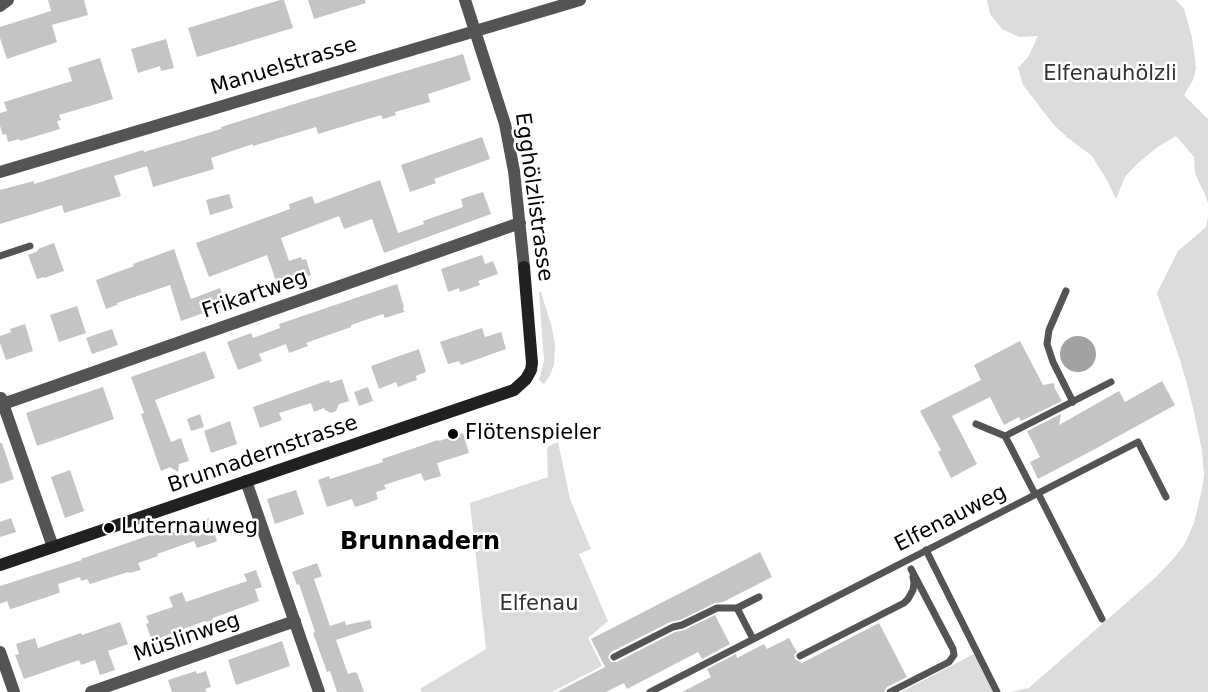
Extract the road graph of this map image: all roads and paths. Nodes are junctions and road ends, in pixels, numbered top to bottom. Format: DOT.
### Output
graph roads {
  1 [pos="8,0"];
  2 [pos="465,0"];
  3 [pos="580,0"];
  4 [pos="0,6"];
  5 [pos="476,32"];
  6 [pos="0,172"];
  7 [pos="520,223"];
  8 [pos="30,246"];
  9 [pos="0,256"];
  10 [pos="1066,291"];
  11 [pos="531,370"];
  12 [pos="1111,382"];
  13 [pos="1,400"];
  14 [pos="1073,402"];
  15 [pos="976,424"];
  16 [pos="1005,436"];
  17 [pos="246,481"];
  18 [pos="1036,494"];
  19 [pos="1166,497"];
  20 [pos="53,547"];
  21 [pos="926,550"];
  22 [pos="906,561"];
  23 [pos="0,566"];
  24 [pos="911,569"];
  25 [pos="759,597"];
  26 [pos="737,608"];
  27 [pos="1102,619"];
  28 [pos="295,621"];
  29 [pos="753,639"];
  30 [pos="0,652"];
  31 [pos="800,656"];
  32 [pos="614,657"];
  33 [pos="14,692"];
  34 [pos="92,692"];
  35 [pos="319,692"];
  36 [pos="650,692"];
  37 [pos="890,692"];
  38 [pos="997,692"];
  1 -- 4 [label="street"];
  2 -- 5 [label="street, Egghölzlistrasse"];
  3 -- 5 [label="street, Manuelstrasse"];
  5 -- 6 [label="street, Manuelstrasse"];
  5 -- 7 [label="street, Egghölzlistrasse"];
  7 -- 11 [label="street, Egghölzlistrasse"];
  7 -- 13 [label="street, Frikartweg"];
  8 -- 9 [label="lane"];
  10 -- 14 [label="lane"];
  11 -- 17 [label="street, Brunnadernstrasse"];
  12 -- 14 [label="lane"];
  13 -- 20 [label="street"];
  14 -- 16 [label="lane"];
  15 -- 16 [label="lane"];
  16 -- 18 [label="lane, Elfenauweg"];
  17 -- 20 [label="street, Brunnadernstrasse"];
  17 -- 28 [label="street"];
  18 -- 19 [label="lane"];
  18 -- 21 [label="lane, Elfenauweg"];
  18 -- 27 [label="lane"];
  20 -- 23 [label="street, Brunnadernstrasse"];
  21 -- 22 [label="lane, Elfenauweg"];
  21 -- 38 [label="lane"];
  22 -- 24 [label="lane"];
  22 -- 29 [label="lane, Elfenauweg"];
  24 -- 31 [label="lane"];
  24 -- 37 [label="lane"];
  25 -- 26 [label="lane"];
  26 -- 29 [label="lane"];
  26 -- 32 [label="lane"];
  28 -- 34 [label="street, Müslinweg"];
  28 -- 35 [label="street"];
  29 -- 36 [label="lane, Elfenauweg"];
  30 -- 33 [label="street"];
}
